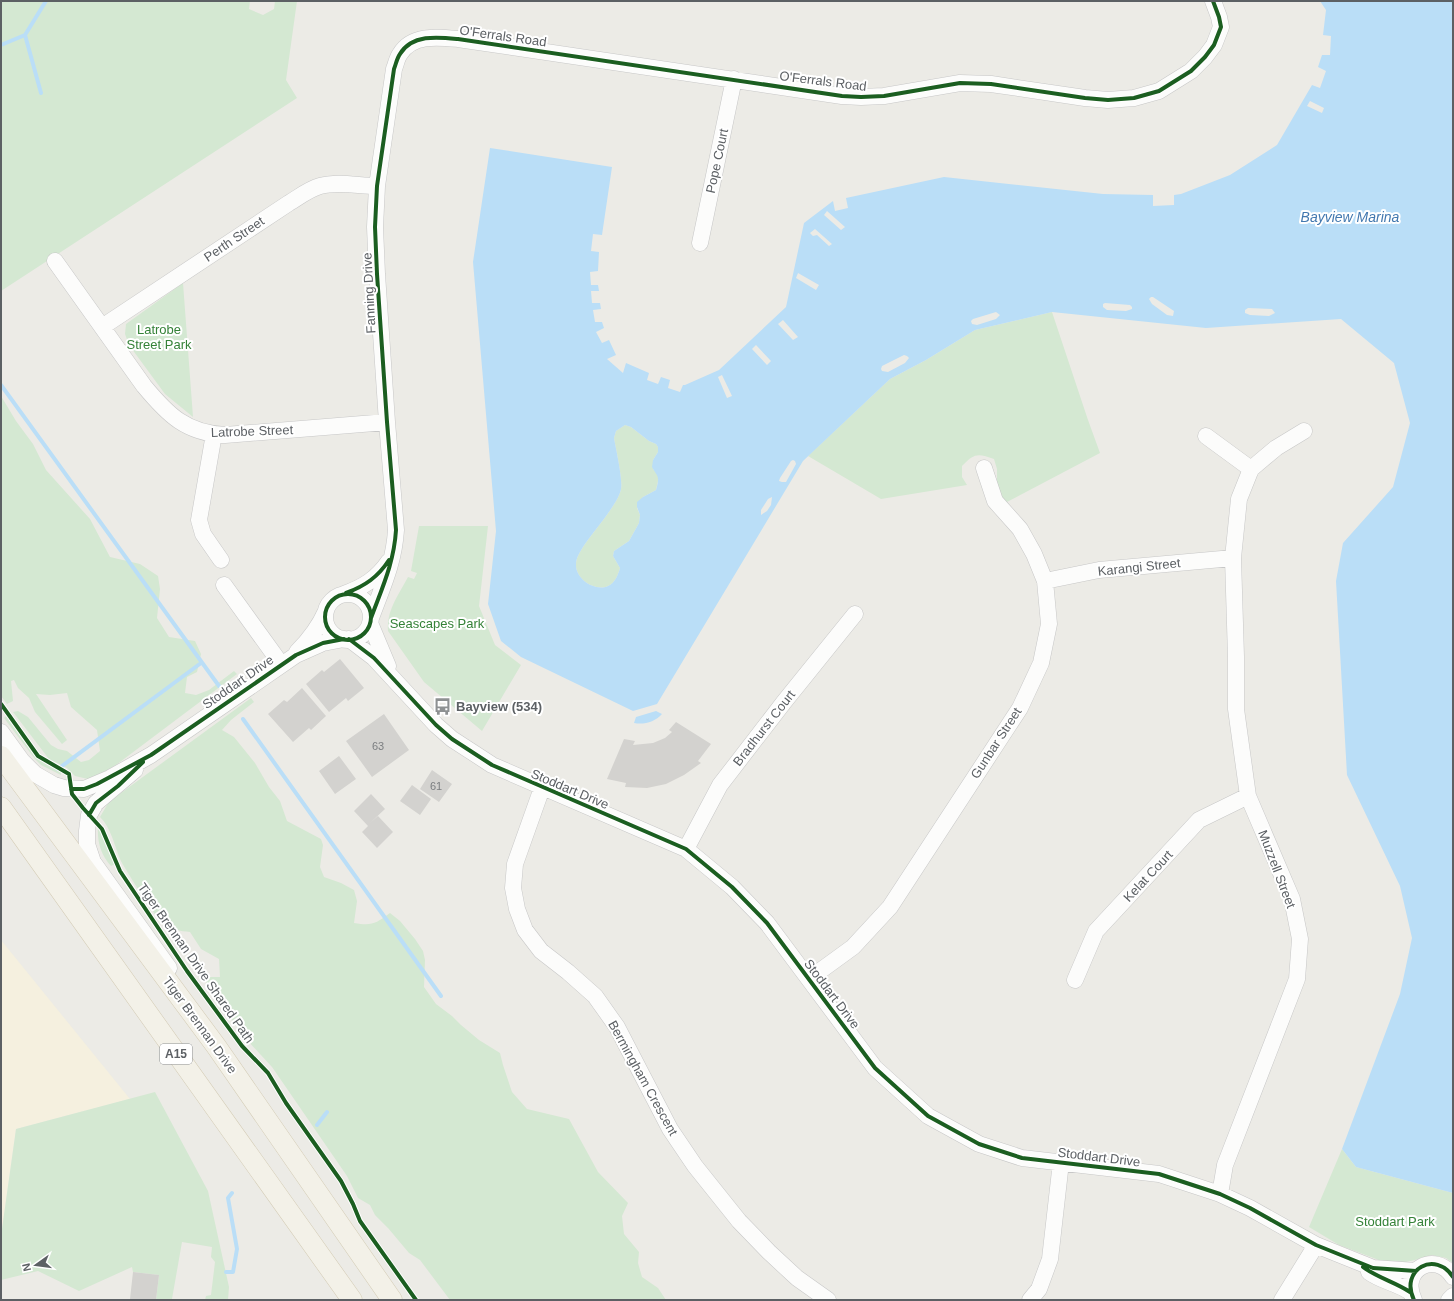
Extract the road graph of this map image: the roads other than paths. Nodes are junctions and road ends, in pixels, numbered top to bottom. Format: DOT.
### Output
graph roads {
  1 [pos="1213,1"];
  2 [pos="414,41"];
  3 [pos="734,80"];
  4 [pos="377,186"];
  5 [pos="700,243"];
  6 [pos="55,261"];
  7 [pos="102,327"];
  8 [pos="387,422"];
  9 [pos="1304,431"];
  10 [pos="214,434"];
  11 [pos="1206,436"];
  12 [pos="984,468"];
  13 [pos="1251,468"];
  14 [pos="393,551"];
  15 [pos="1233,558"];
  16 [pos="221,560"];
  17 [pos="1045,581"];
  18 [pos="224,585"];
  19 [pos="341,595"];
  20 [pos="326,611"];
  21 [pos="855,614"];
  22 [pos="370,621"];
  23 [pos="347,639"];
  24 [pos="281,664"];
  25 [pos="396,681"];
  26 [pos="1,732"];
  27 [pos="1,756"];
  28 [pos="150,756"];
  29 [pos="542,788"];
  30 [pos="1248,796"];
  31 [pos="1,807"];
  32 [pos="686,849"];
  33 [pos="809,979"];
  34 [pos="1075,980"];
  35 [pos="216,1046"];
  36 [pos="1061,1162"];
  37 [pos="1220,1194"];
  38 [pos="1316,1245"];
  39 [pos="1352,1259"];
  40 [pos="1416,1271"];
  41 [pos="1453,1277"];
  42 [pos="1412,1296"];
  43 [pos="1453,1296"];
  44 [pos="352,1300"];
  45 [pos="392,1300"];
  46 [pos="828,1300"];
  47 [pos="1030,1300"];
  48 [pos="1282,1300"];
  49 [pos="1449,1300"];
  1 -- 3 [label="street, O'Ferrals Road"];
  2 -- 3 [label="street, O'Ferrals Road"];
  2 -- 4 [label="street, Fanning Drive"];
  3 -- 5 [label="street, Pope Court"];
  4 -- 7 [label="street, Perth Street"];
  4 -- 8 [label="street, Fanning Drive"];
  6 -- 7 [label="street, Latrobe Street"];
  7 -- 10 [label="street, Latrobe Street"];
  8 -- 10 [label="street, Latrobe Street"];
  8 -- 14 [label="street, Fanning Drive"];
  9 -- 13 [label="street"];
  10 -- 16 [label="street"];
  11 -- 13 [label="street"];
  12 -- 17 [label="street, Gunbar Street"];
  13 -- 15 [label="street, Muzzell Street"];
  14 -- 19 [label="street, Fanning Drive"];
  14 -- 22 [label="street, Fanning Drive"];
  15 -- 17 [label="street, Karangi Street"];
  15 -- 30 [label="street, Muzzell Street"];
  17 -- 33 [label="street, Gunbar Street"];
  18 -- 24 [label="street"];
  19 -- 20 [label="street"];
  19 -- 22 [label="street"];
  20 -- 23 [label="street"];
  20 -- 24 [label="street, Stoddart Drive"];
  21 -- 32 [label="street, Bradhurst Court"];
  22 -- 23 [label="street"];
  22 -- 25 [label="street, Stoddart Drive"];
  23 -- 24 [label="street, Stoddart Drive"];
  23 -- 25 [label="street, Stoddart Drive"];
  24 -- 28 [label="street, Stoddart Drive"];
  25 -- 29 [label="street, Stoddart Drive"];
  26 -- 28 [label="street, Stoddart Drive"];
  27 -- 35 [label="main road, Tiger Brennan Drive / A15"];
  28 -- 35 [label="street, Stoddart Drive"];
  29 -- 32 [label="street, Stoddart Drive"];
  29 -- 46 [label="street, Bermingham Crescent"];
  30 -- 34 [label="street, Kelat Court"];
  30 -- 37 [label="street, Muzzell Street"];
  31 -- 44 [label="main road, A15"];
  32 -- 33 [label="street, Stoddart Drive"];
  33 -- 36 [label="street, Stoddart Drive"];
  35 -- 45 [label="main road, Tiger Brennan Drive / A15"];
  36 -- 37 [label="street, Stoddart Drive"];
  36 -- 47 [label="street"];
  37 -- 38 [label="street, Stoddart Drive"];
  38 -- 39 [label="street, Stoddart Drive"];
  38 -- 48 [label="street"];
  39 -- 40 [label="street, Stoddart Drive"];
  39 -- 42 [label="street, Stoddart Drive"];
  40 -- 41 [label="street"];
  40 -- 42 [label="street"];
  43 -- 49 [label="street"];
}
